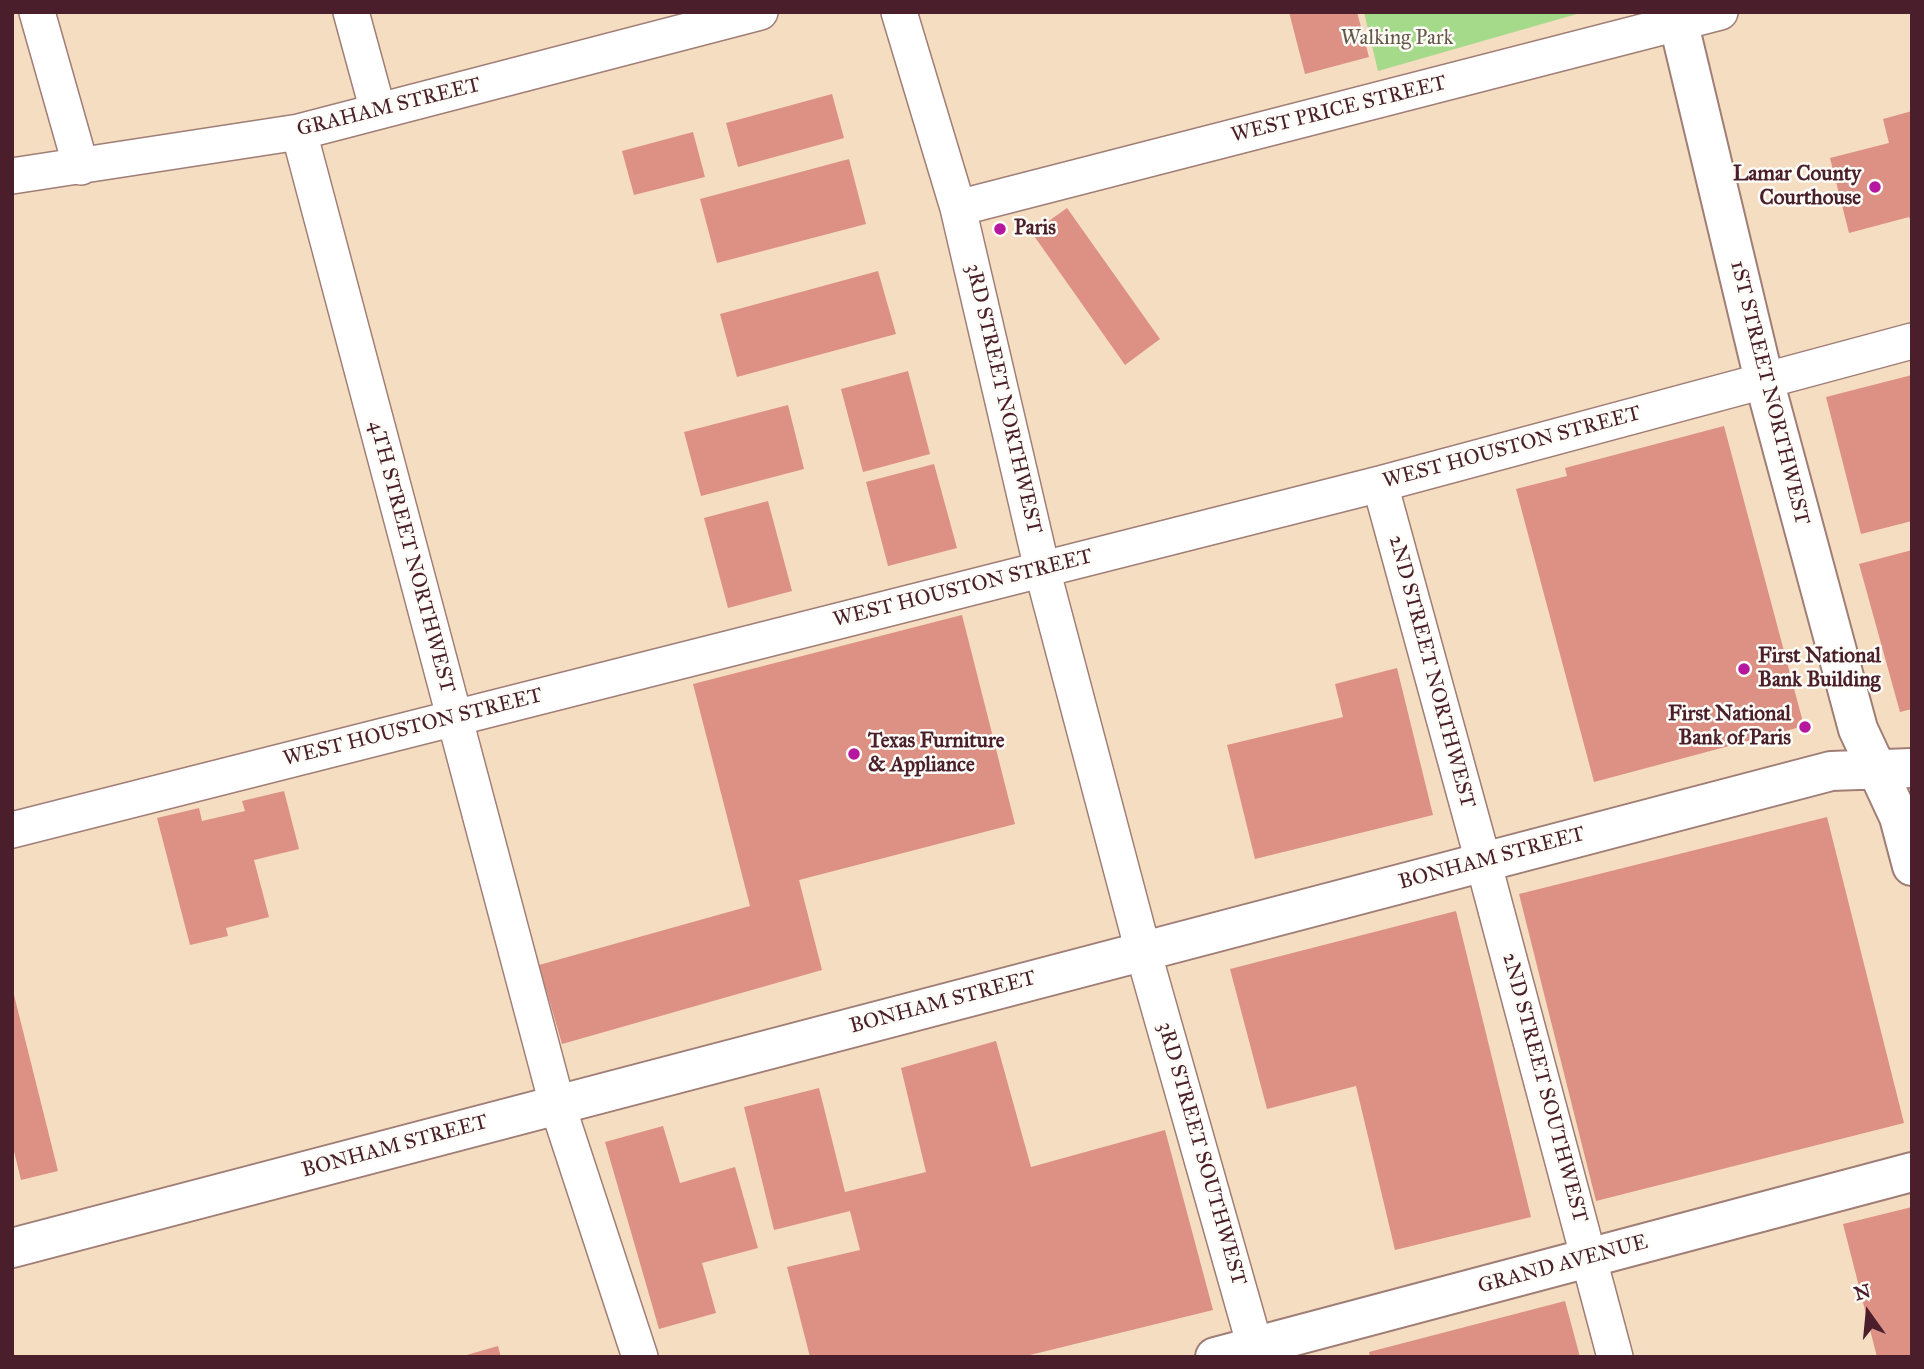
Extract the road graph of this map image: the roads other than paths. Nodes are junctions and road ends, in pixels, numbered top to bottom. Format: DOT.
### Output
graph roads {
  1 [pos="37,12"];
  2 [pos="351,12"];
  3 [pos="760,12"];
  4 [pos="899,12"];
  5 [pos="1720,12"];
  6 [pos="1678,18"];
  7 [pos="378,111"];
  8 [pos="299,132"];
  9 [pos="81,167"];
  10 [pos="12,176"];
  11 [pos="958,208"];
  12 [pos="1912,341"];
  13 [pos="1764,380"];
  14 [pos="1380,484"];
  15 [pos="1042,569"];
  16 [pos="454,718"];
  17 [pos="1894,769"];
  18 [pos="12,830"];
  19 [pos="1483,860"];
  20 [pos="1912,866"];
  21 [pos="1143,951"];
  22 [pos="557,1104"];
  23 [pos="1912,1172"];
  24 [pos="12,1248"];
  25 [pos="1589,1258"];
  26 [pos="1257,1351"];
  27 [pos="640,1357"];
  28 [pos="1215,1357"];
  29 [pos="1615,1357"];
  1 -- 9 [label="street"];
  2 -- 7 [label="street"];
  3 -- 7 [label="street, GRAHAM STREET"];
  4 -- 11 [label="street, 3RD STREET NORTHWEST"];
  5 -- 6 [label="street, WEST PRICE STREET"];
  6 -- 11 [label="street, WEST PRICE STREET"];
  6 -- 13 [label="main road, 1ST STREET NORTHWEST"];
  7 -- 8 [label="street, GRAHAM STREET"];
  8 -- 9 [label="street, GRAHAM STREET"];
  8 -- 16 [label="street, 4TH STREET NORTHWEST"];
  9 -- 10 [label="street, GRAHAM STREET"];
  11 -- 15 [label="street, 3RD STREET NORTHWEST"];
  12 -- 13 [label="street, WEST HOUSTON STREET"];
  13 -- 14 [label="street, WEST HOUSTON STREET"];
  13 -- 17 [label="main road, 1ST STREET NORTHWEST"];
  14 -- 15 [label="street, WEST HOUSTON STREET"];
  14 -- 19 [label="street, 2ND STREET NORTHWEST"];
  15 -- 16 [label="street, WEST HOUSTON STREET"];
  15 -- 21 [label="street, 3RD STREET NORTHWEST"];
  16 -- 18 [label="street, WEST HOUSTON STREET"];
  16 -- 22 [label="street, 4TH STREET NORTHWEST"];
  17 -- 19 [label="main road, BONHAM STREET"];
  17 -- 20 [label="main road, 1ST STREET NORTHWEST"];
  19 -- 21 [label="main road, BONHAM STREET"];
  19 -- 25 [label="street, 2ND STREET SOUTHWEST"];
  21 -- 22 [label="main road, BONHAM STREET"];
  21 -- 26 [label="street, 3RD STREET SOUTHWEST"];
  22 -- 24 [label="main road, BONHAM STREET"];
  22 -- 27 [label="street, 4TH STREET NORTHWEST"];
  23 -- 25 [label="main road, GRAND AVENUE"];
  25 -- 26 [label="main road, GRAND AVENUE"];
  25 -- 29 [label="street, 2ND STREET SOUTHWEST"];
  26 -- 28 [label="main road, GRAND AVENUE"];
}
